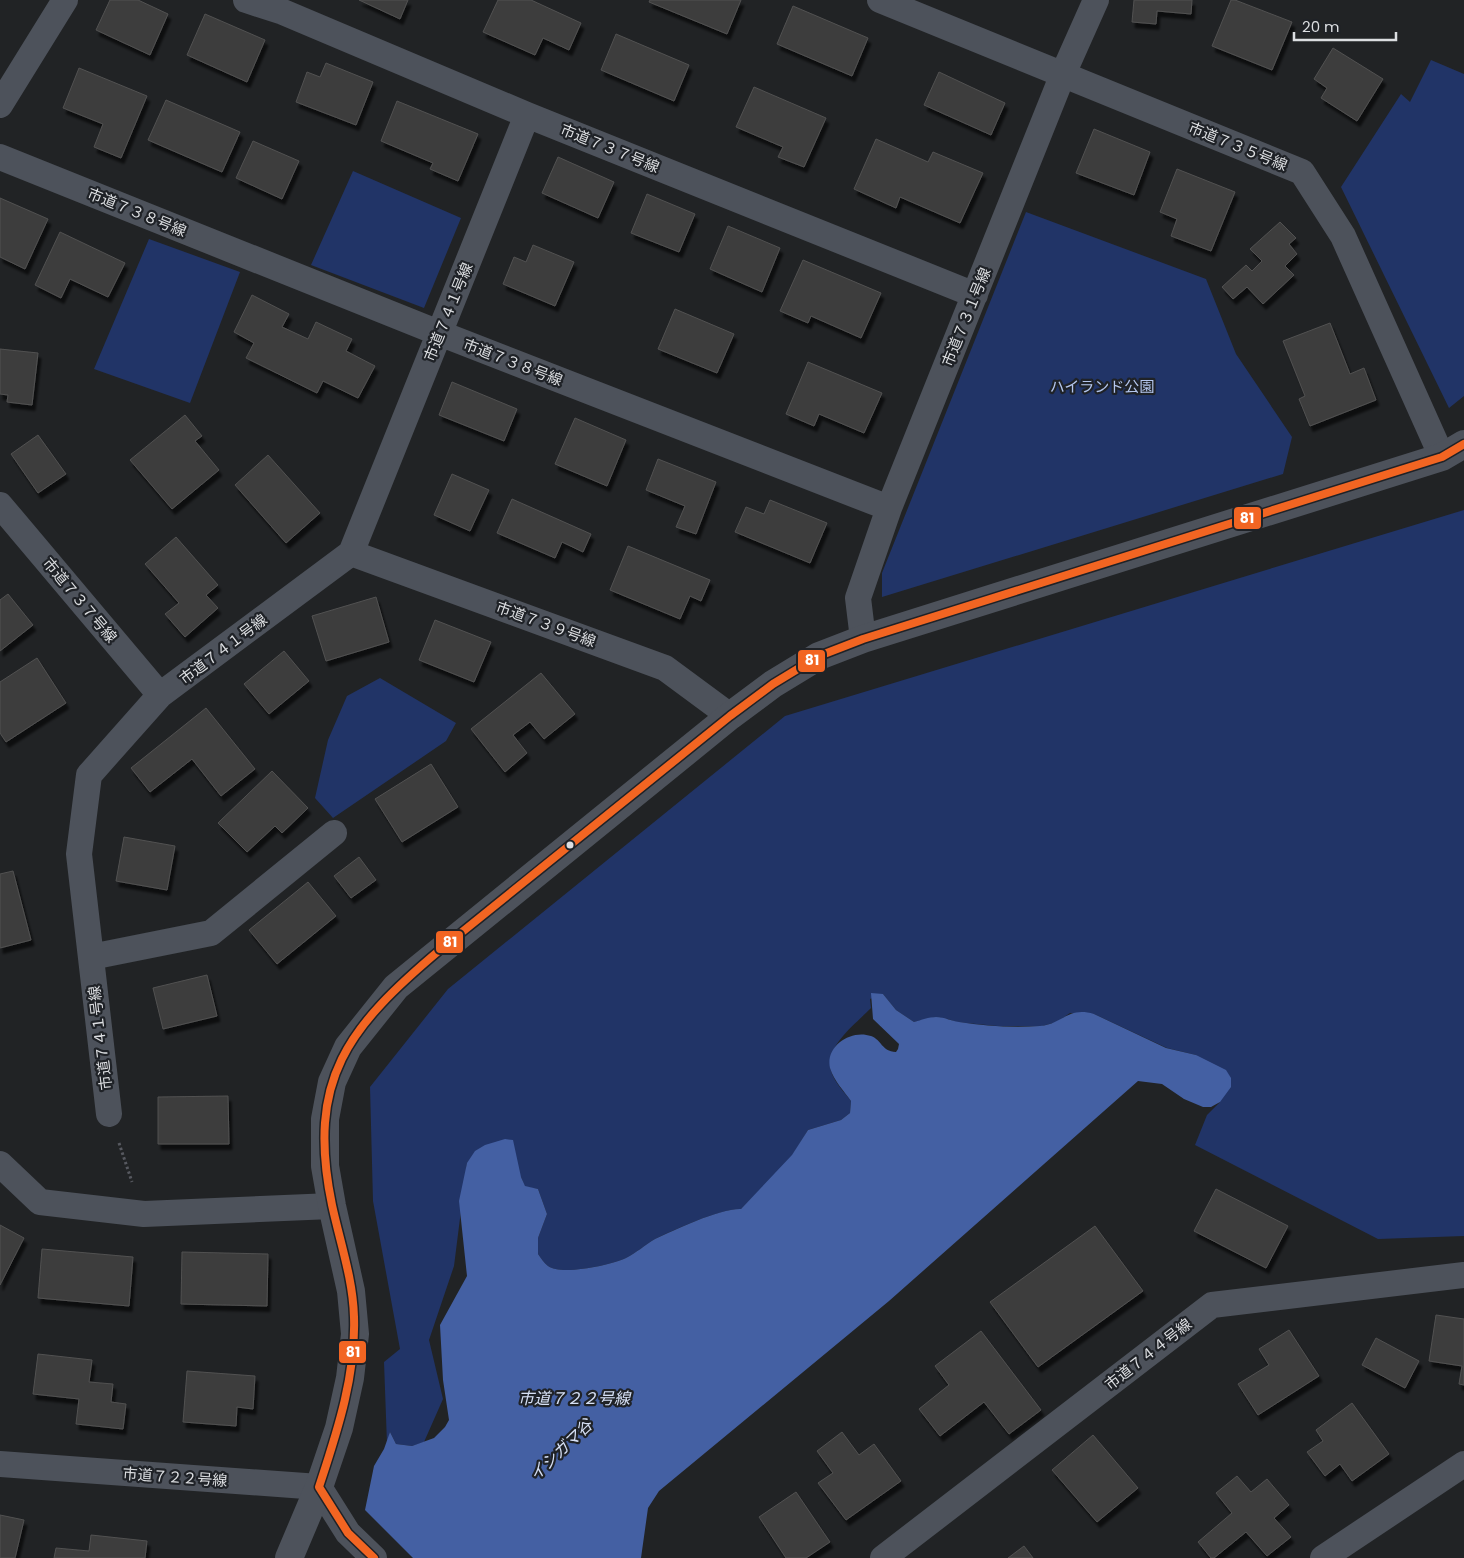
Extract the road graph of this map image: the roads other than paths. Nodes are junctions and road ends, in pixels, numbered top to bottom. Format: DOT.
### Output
graph roads {
  1 [pos="65,0"];
  2 [pos="246,0"];
  3 [pos="880,0"];
  4 [pos="1096,0"];
  5 [pos="285,6"];
  6 [pos="1063,74"];
  7 [pos="0,106"];
  8 [pos="527,115"];
  9 [pos="0,156"];
  10 [pos="975,295"];
  11 [pos="440,333"];
  12 [pos="1453,450"];
  13 [pos="0,505"];
  14 [pos="889,508"];
  15 [pos="351,553"];
  16 [pos="863,639"];
  17 [pos="160,695"];
  18 [pos="730,716"];
  19 [pos="334,833"];
  20 [pos="91,957"];
  21 [pos="109,1114"];
  22 [pos="0,1164"];
  23 [pos="332,1206"];
  24 [pos="1464,1275"];
  25 [pos="0,1464"];
  26 [pos="1464,1464"];
  27 [pos="319,1488"];
  28 [pos="289,1558"];
  29 [pos="374,1558"];
  30 [pos="883,1558"];
  31 [pos="1323,1558"];
  1 -- 7 [label="street"];
  2 -- 5 [label="street, 市道７３７号線"];
  3 -- 6 [label="street, 市道７３５号線"];
  4 -- 6 [label="street, 市道７３１号線"];
  5 -- 8 [label="street, 市道７３７号線"];
  6 -- 10 [label="street, 市道７３１号線"];
  6 -- 12 [label="street, 市道７３５号線"];
  8 -- 10 [label="street, 市道７３７号線"];
  8 -- 11 [label="street, 市道７４１号線"];
  9 -- 11 [label="street, 市道７３８号線"];
  10 -- 14 [label="street, 市道７３１号線"];
  11 -- 14 [label="street, 市道７３８号線"];
  11 -- 15 [label="street, 市道７４１号線"];
  12 -- 16 [label="street"];
  13 -- 17 [label="street, 市道７３７号線"];
  14 -- 16 [label="street, 市道７３１号線"];
  15 -- 17 [label="street, 市道７４１号線"];
  15 -- 18 [label="street, 市道７３９号線"];
  16 -- 18 [label="street"];
  17 -- 20 [label="street, 市道７４１号線"];
  18 -- 23 [label="street"];
  19 -- 20 [label="street"];
  20 -- 21 [label="street, 市道７４１号線"];
  22 -- 23 [label="street"];
  23 -- 27 [label="street"];
  24 -- 30 [label="street, 市道７４４号線"];
  25 -- 27 [label="street, 市道７２２号線"];
  26 -- 31 [label="street"];
  27 -- 28 [label="street"];
  27 -- 29 [label="street"];
}
